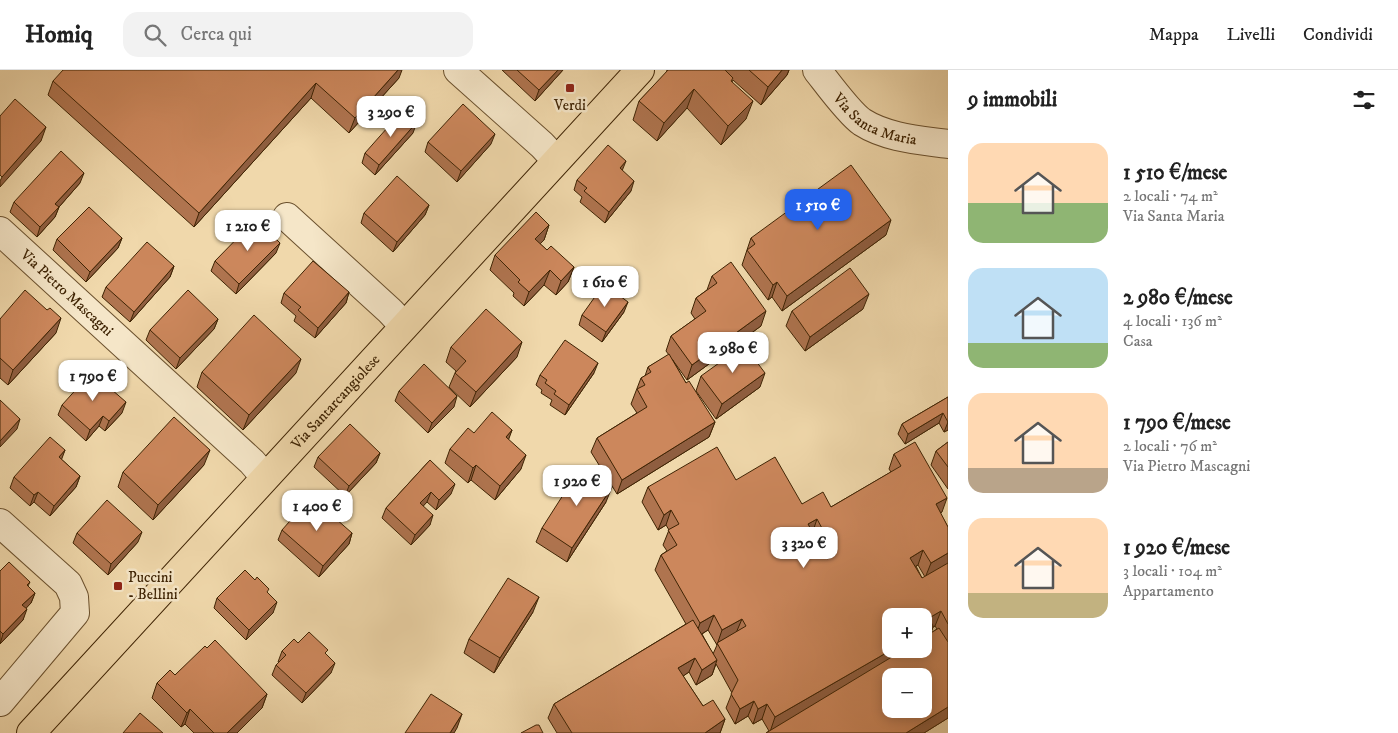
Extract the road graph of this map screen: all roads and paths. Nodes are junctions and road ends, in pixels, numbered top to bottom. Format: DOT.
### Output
graph roads {
  1 [pos="458,70"];
  2 [pos="640,70"];
  3 [pos="817,70"];
  4 [pos="948,144"];
  5 [pos="556,160"];
  6 [pos="287,217"];
  7 [pos="0,231"];
  8 [pos="404,326"];
  9 [pos="266,477"];
  10 [pos="0,523"];
  11 [pos="0,702"];
  12 [pos="31,733"];
  1 -- 5 [label="street"];
  2 -- 5 [label="main road, Via Santarcangiolese"];
  3 -- 4 [label="street, Via Santa Maria"];
  5 -- 8 [label="main road, Via Santarcangiolese"];
  6 -- 8 [label="street"];
  7 -- 9 [label="street, Via Pietro Mascagni"];
  8 -- 9 [label="main road, Via Santarcangiolese"];
  9 -- 12 [label="main road, Via Santarcangiolese"];
  10 -- 11 [label="street"];
}
